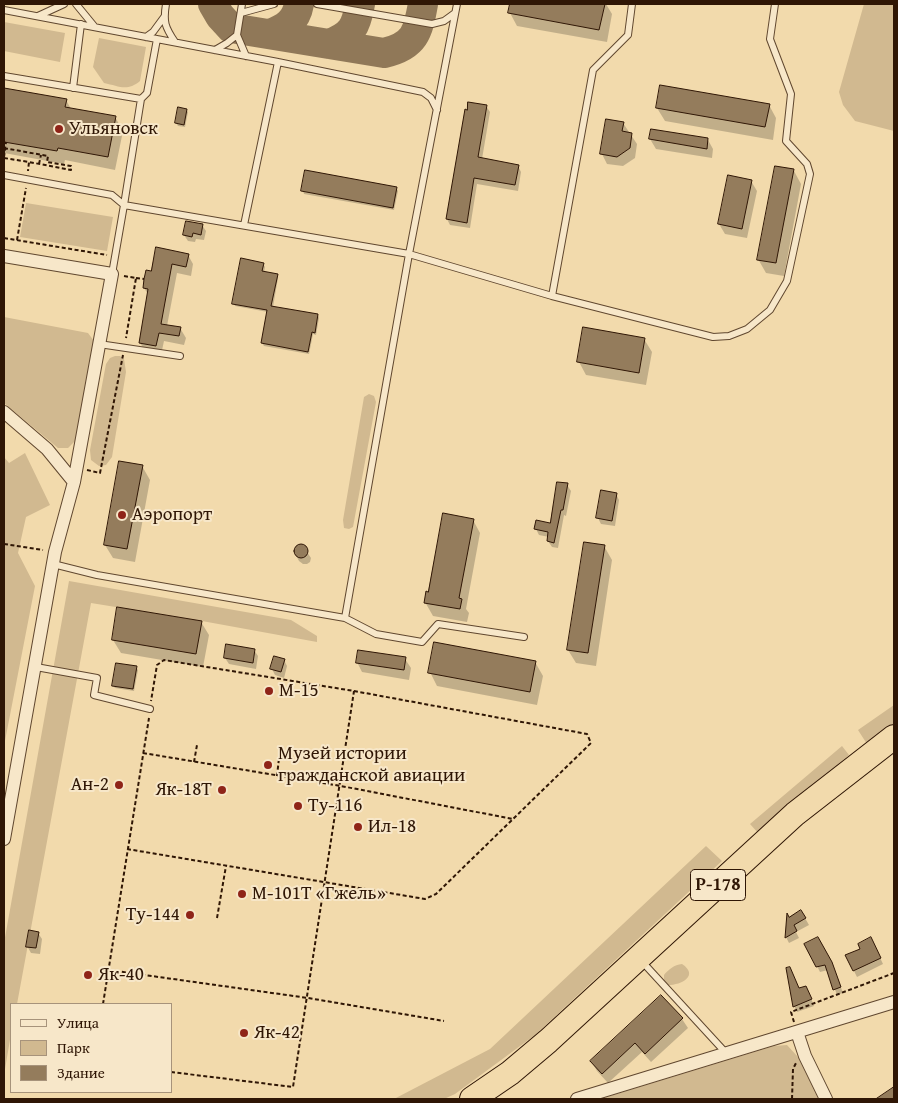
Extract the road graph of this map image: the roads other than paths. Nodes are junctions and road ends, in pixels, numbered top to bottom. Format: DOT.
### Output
graph roads {
  1 [pos="64,4"];
  2 [pos="76,4"];
  3 [pos="166,4"];
  4 [pos="244,4"];
  5 [pos="274,4"];
  6 [pos="317,4"];
  7 [pos="456,4"];
  8 [pos="632,4"];
  9 [pos="775,4"];
  10 [pos="4,10"];
  11 [pos="253,10"];
  12 [pos="240,13"];
  13 [pos="455,13"];
  14 [pos="38,16"];
  15 [pos="164,17"];
  16 [pos="81,24"];
  17 [pos="94,27"];
  18 [pos="237,34"];
  19 [pos="146,37"];
  20 [pos="157,39"];
  21 [pos="175,42"];
  22 [pos="215,50"];
  23 [pos="246,56"];
  24 [pos="278,62"];
  25 [pos="4,76"];
  26 [pos="73,88"];
  27 [pos="141,99"];
  28 [pos="437,111"];
  29 [pos="4,175"];
  30 [pos="124,205"];
  31 [pos="244,225"];
  32 [pos="409,254"];
  33 [pos="4,256"];
  34 [pos="112,274"];
  35 [pos="552,296"];
  36 [pos="99,344"];
  37 [pos="180,356"];
  38 [pos="4,412"];
  39 [pos="74,482"];
  40 [pos="54,558"];
  41 [pos="344,618"];
  42 [pos="524,637"];
  43 [pos="36,667"];
  44 [pos="150,709"];
  45 [pos="894,737"];
  46 [pos="894,754"];
  47 [pos="4,840"];
  48 [pos="647,967"];
  49 [pos="894,1002"];
  50 [pos="797,1032"];
  51 [pos="726,1053"];
  52 [pos="480,1099"];
  53 [pos="577,1099"];
  54 [pos="826,1099"];
  1 -- 14 [label="lane"];
  2 -- 17 [label="lane"];
  3 -- 15 [label="lane"];
  4 -- 11 [label="lane"];
  4 -- 12 [label="lane"];
  5 -- 11 [label="lane"];
  6 -- 13 [label="lane"];
  7 -- 13 [label="lane"];
  8 -- 35 [label="lane"];
  9 -- 35 [label="lane"];
  10 -- 14 [label="lane"];
  11 -- 12 [label="lane"];
  12 -- 18 [label="lane"];
  13 -- 28 [label="lane"];
  14 -- 16 [label="lane"];
  15 -- 19 [label="lane"];
  15 -- 21 [label="lane"];
  16 -- 17 [label="lane"];
  16 -- 26 [label="lane"];
  17 -- 19 [label="lane"];
  18 -- 22 [label="lane"];
  18 -- 23 [label="lane"];
  19 -- 20 [label="lane"];
  20 -- 21 [label="lane"];
  20 -- 27 [label="lane"];
  21 -- 22 [label="lane"];
  22 -- 23 [label="lane"];
  23 -- 24 [label="lane"];
  24 -- 28 [label="lane"];
  24 -- 31 [label="lane"];
  25 -- 26 [label="lane"];
  26 -- 27 [label="lane"];
  27 -- 30 [label="lane"];
  28 -- 32 [label="lane"];
  29 -- 30 [label="lane"];
  30 -- 31 [label="lane"];
  30 -- 34 [label="lane"];
  31 -- 32 [label="lane"];
  32 -- 35 [label="lane"];
  32 -- 41 [label="lane"];
  33 -- 34 [label="street"];
  34 -- 36 [label="street"];
  36 -- 37 [label="lane"];
  36 -- 39 [label="street"];
  38 -- 39 [label="street"];
  39 -- 40 [label="street"];
  40 -- 41 [label="lane"];
  40 -- 43 [label="street"];
  41 -- 42 [label="lane"];
  43 -- 44 [label="lane"];
  43 -- 47 [label="street"];
  45 -- 52 [label="highway, Р-178"];
  46 -- 48 [label="highway, Р-178"];
  48 -- 51 [label="lane"];
  48 -- 52 [label="highway, Р-178"];
  49 -- 50 [label="street"];
  50 -- 51 [label="street"];
  50 -- 54 [label="street"];
  51 -- 53 [label="street"];
}
